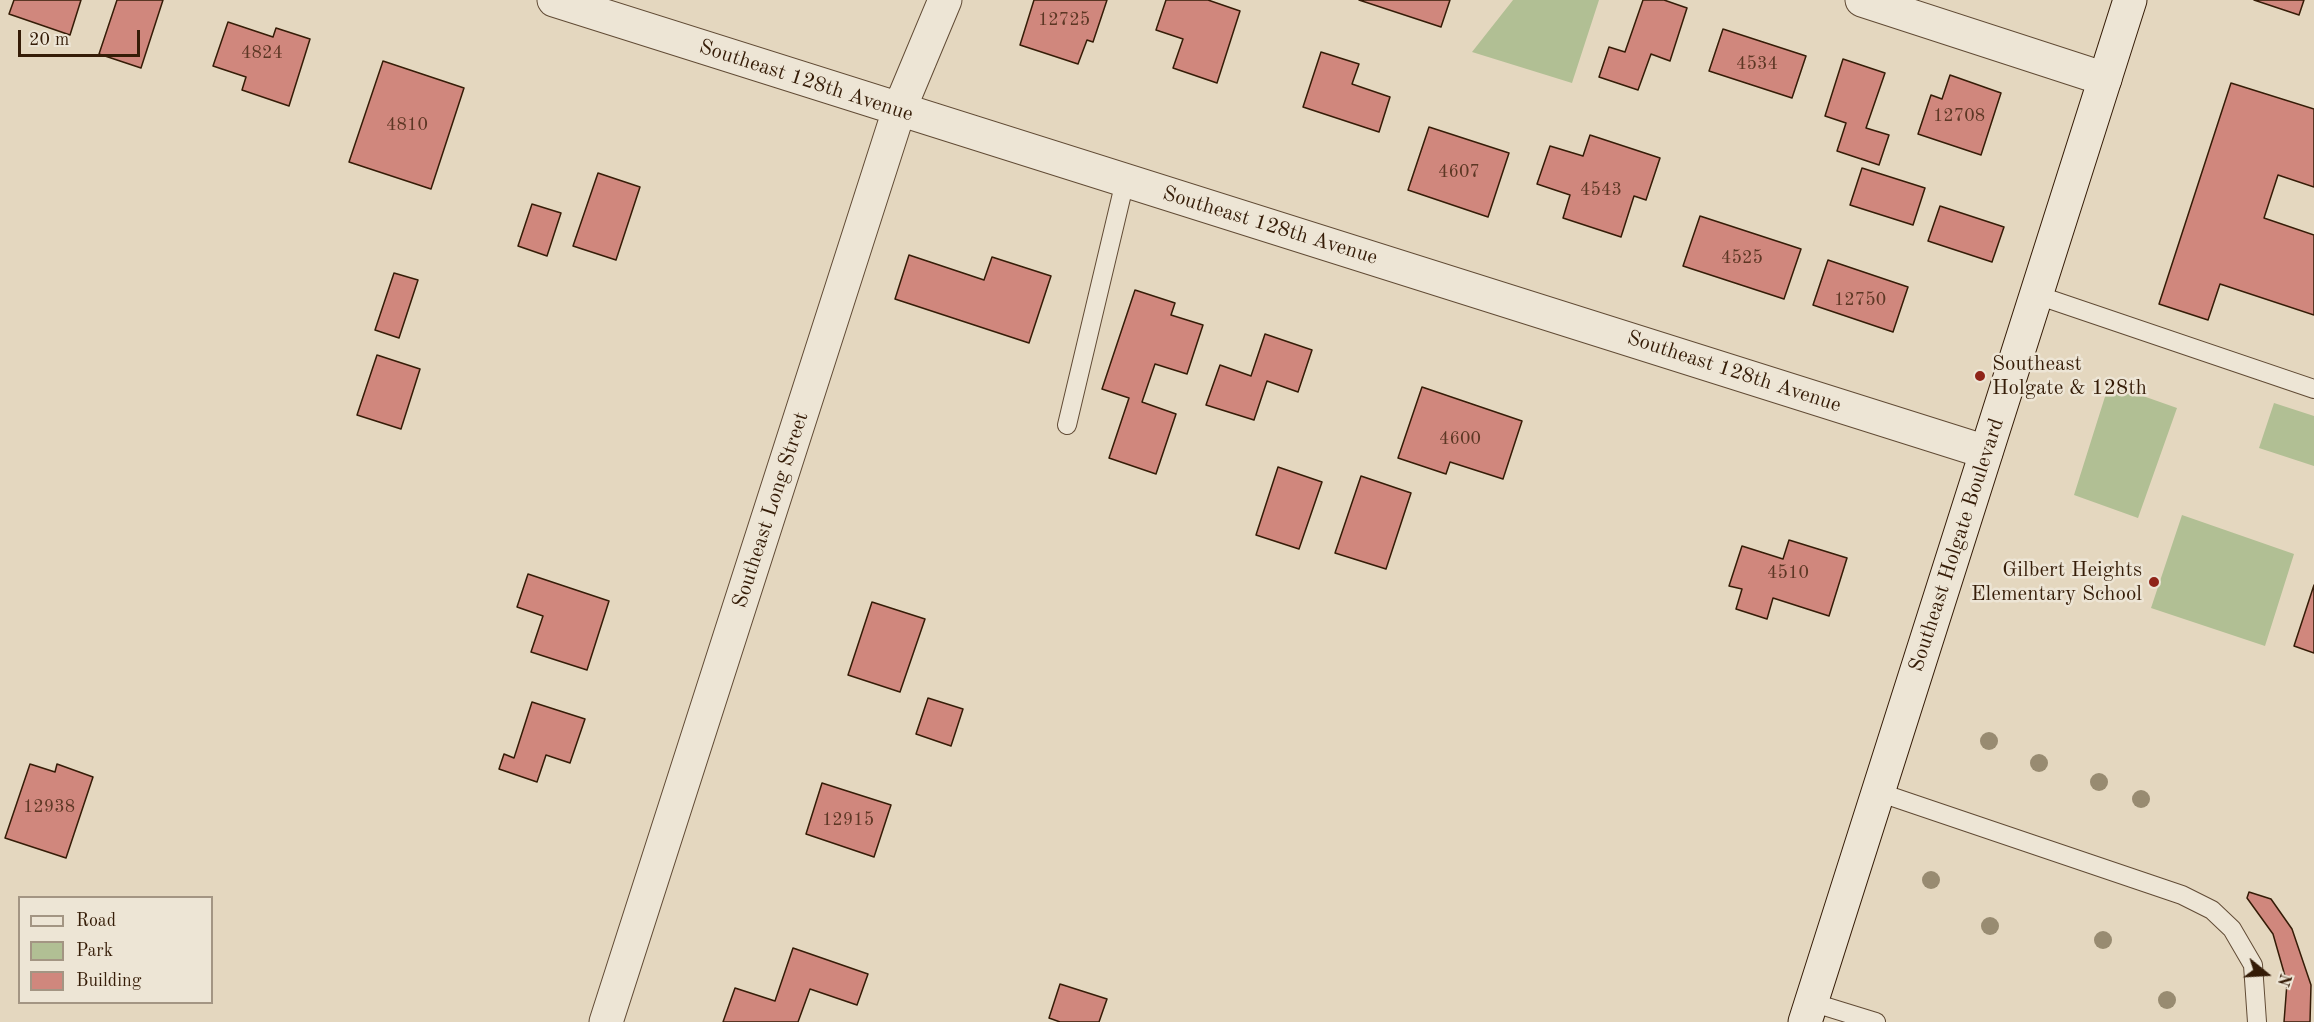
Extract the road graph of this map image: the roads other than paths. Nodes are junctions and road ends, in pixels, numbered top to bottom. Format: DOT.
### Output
graph roads {
  1 [pos="556,0"];
  2 [pos="945,0"];
  3 [pos="1862,0"];
  4 [pos="2130,0"];
  5 [pos="2105,79"];
  6 [pos="899,110"];
  7 [pos="1125,181"];
  8 [pos="2037,295"];
  9 [pos="2314,389"];
  10 [pos="1066,425"];
  11 [pos="1986,452"];
  12 [pos="1878,792"];
  13 [pos="1808,1012"];
  14 [pos="606,1022"];
  15 [pos="1876,1022"];
  16 [pos="2258,1022"];
  1 -- 6 [label="street, Southeast 128th Avenue"];
  2 -- 6 [label="street, Southeast Long Street"];
  3 -- 5 [label="street"];
  4 -- 5 [label="street, Southeast Holgate Boulevard"];
  5 -- 8 [label="street, Southeast Holgate Boulevard"];
  6 -- 7 [label="street, Southeast 128th Avenue"];
  6 -- 14 [label="street, Southeast Long Street"];
  7 -- 10 [label="lane"];
  7 -- 11 [label="street, Southeast 128th Avenue"];
  8 -- 9 [label="lane"];
  8 -- 11 [label="street, Southeast Holgate Boulevard"];
  11 -- 12 [label="street, Southeast Holgate Boulevard"];
  12 -- 13 [label="street, Southeast Holgate Boulevard"];
  12 -- 16 [label="lane"];
  13 -- 15 [label="lane"];
}
